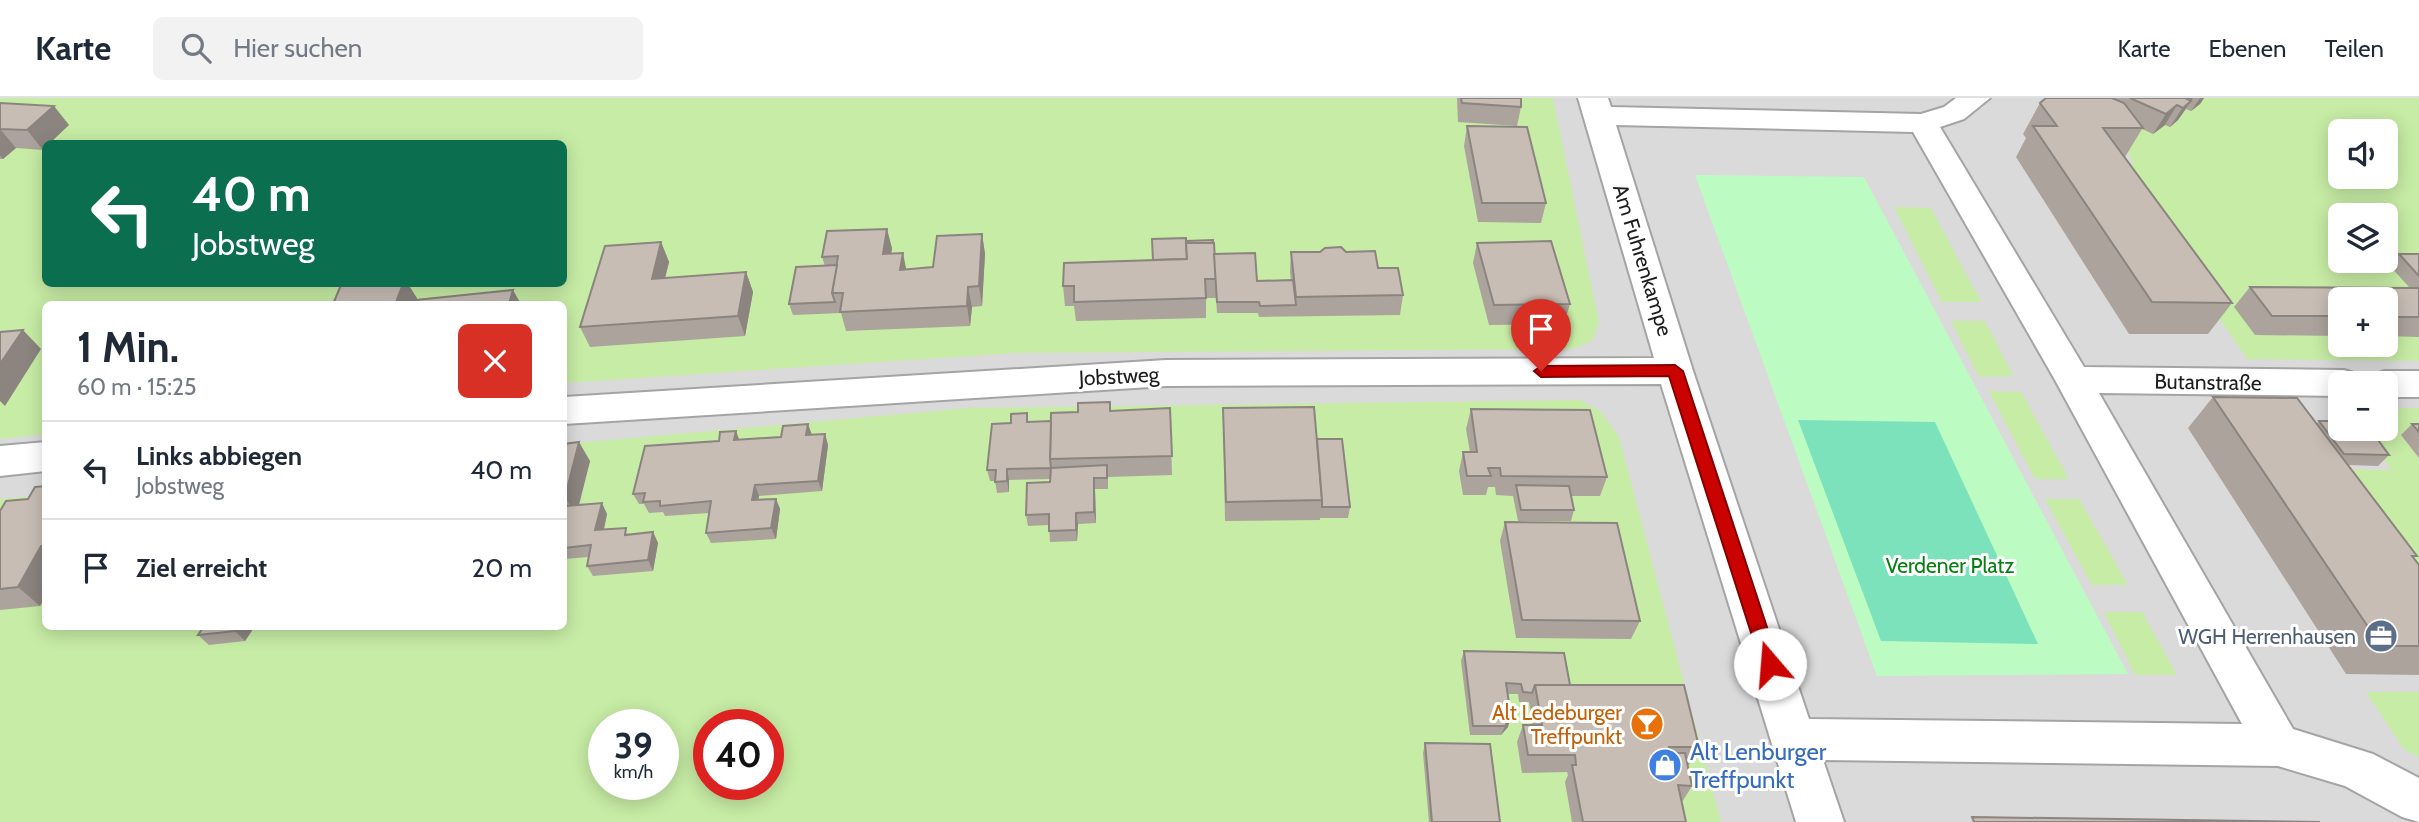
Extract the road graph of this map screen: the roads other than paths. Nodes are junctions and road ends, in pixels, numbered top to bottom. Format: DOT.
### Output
graph roads {
  1 [pos="1975,98"];
  2 [pos="1596,107"];
  3 [pos="1923,123"];
  4 [pos="1675,371"];
  5 [pos="2073,380"];
  6 [pos="2328,383"];
  7 [pos="2398,384"];
  8 [pos="2419,384"];
  9 [pos="567,411"];
  10 [pos="42,456"];
  11 [pos="0,461"];
  12 [pos="1794,739"];
  13 [pos="2278,746"];
  14 [pos="2419,802"];
  15 [pos="1820,822"];
  1 -- 3 [label="street"];
  2 -- 3 [label="street"];
  2 -- 4 [label="street, Am Fuhrenkampe"];
  3 -- 5 [label="street"];
  4 -- 9 [label="street, Jobstweg"];
  4 -- 12 [label="street, Am Fuhrenkampe"];
  5 -- 6 [label="street, Butanstraße"];
  5 -- 13 [label="street"];
  7 -- 8 [label="street"];
  10 -- 11 [label="street"];
  12 -- 13 [label="street"];
  12 -- 15 [label="street, Am Fuhrenkampe"];
  13 -- 14 [label="street"];
}
